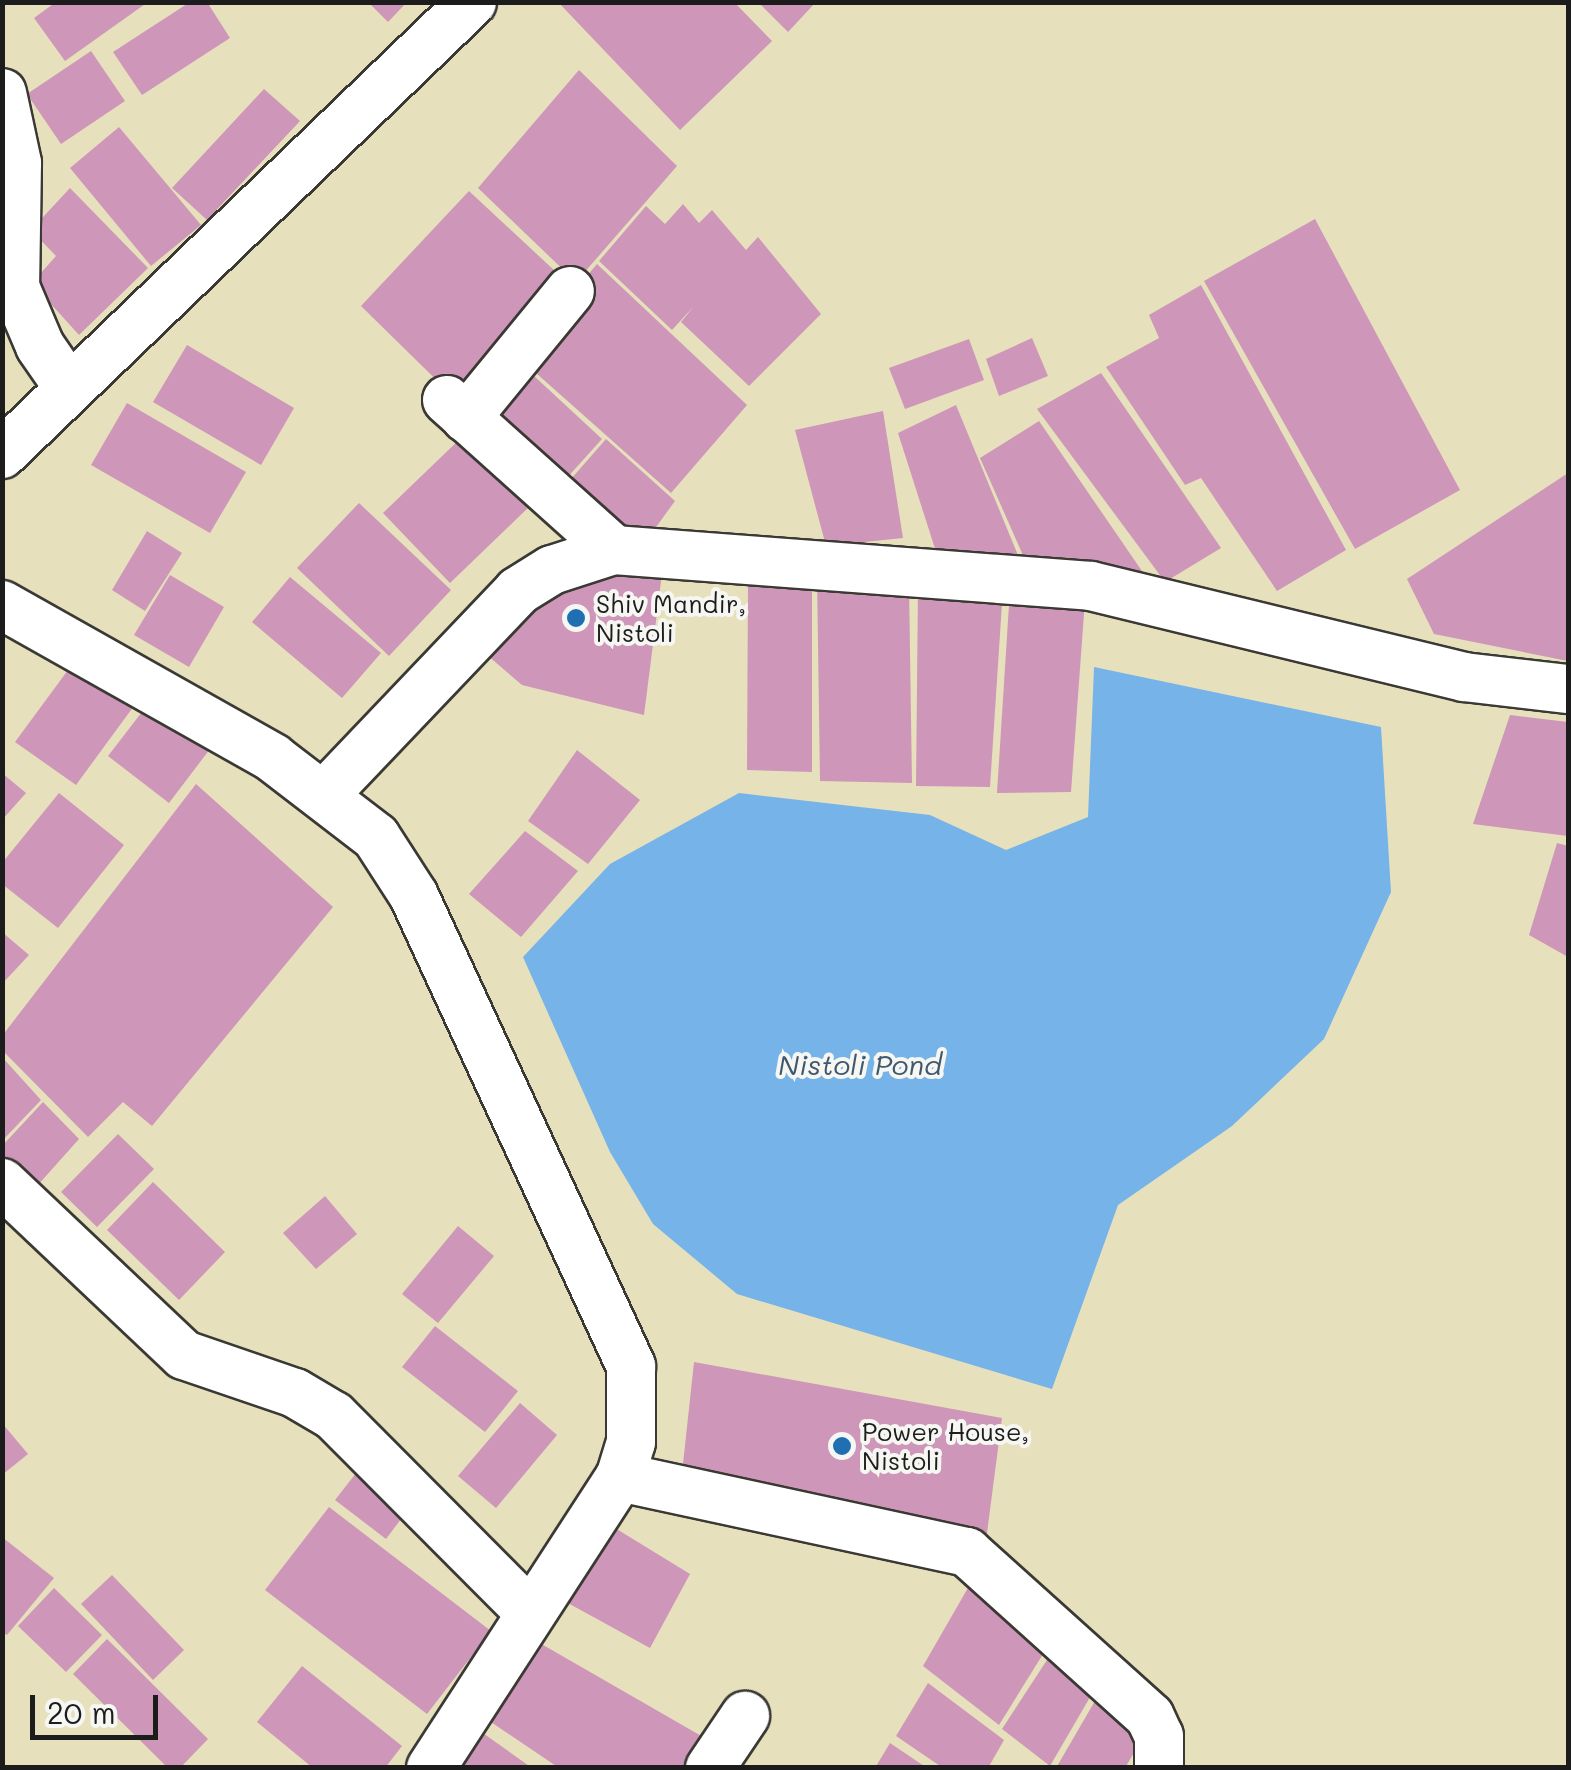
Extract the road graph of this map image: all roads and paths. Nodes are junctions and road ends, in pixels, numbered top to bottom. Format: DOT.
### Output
graph roads {
  1 [pos="472,2"];
  2 [pos="2,93"];
  3 [pos="570,291"];
  4 [pos="69,388"];
  5 [pos="2,454"];
  6 [pos="614,550"];
  7 [pos="2,605"];
  8 [pos="1568,689"];
  9 [pos="325,794"];
  10 [pos="2,1182"];
  11 [pos="620,1476"];
  12 [pos="527,1610"];
  13 [pos="745,1716"];
  14 [pos="430,1768"];
  15 [pos="710,1768"];
  16 [pos="1159,1768"];
  1 -- 4 [label="street"];
  2 -- 4 [label="street"];
  3 -- 6 [label="street"];
  4 -- 5 [label="street"];
  6 -- 8 [label="street"];
  6 -- 9 [label="street"];
  7 -- 9 [label="street"];
  9 -- 11 [label="street"];
  10 -- 12 [label="street"];
  11 -- 12 [label="street"];
  11 -- 16 [label="street"];
  12 -- 14 [label="street"];
  13 -- 15 [label="street"];
}
